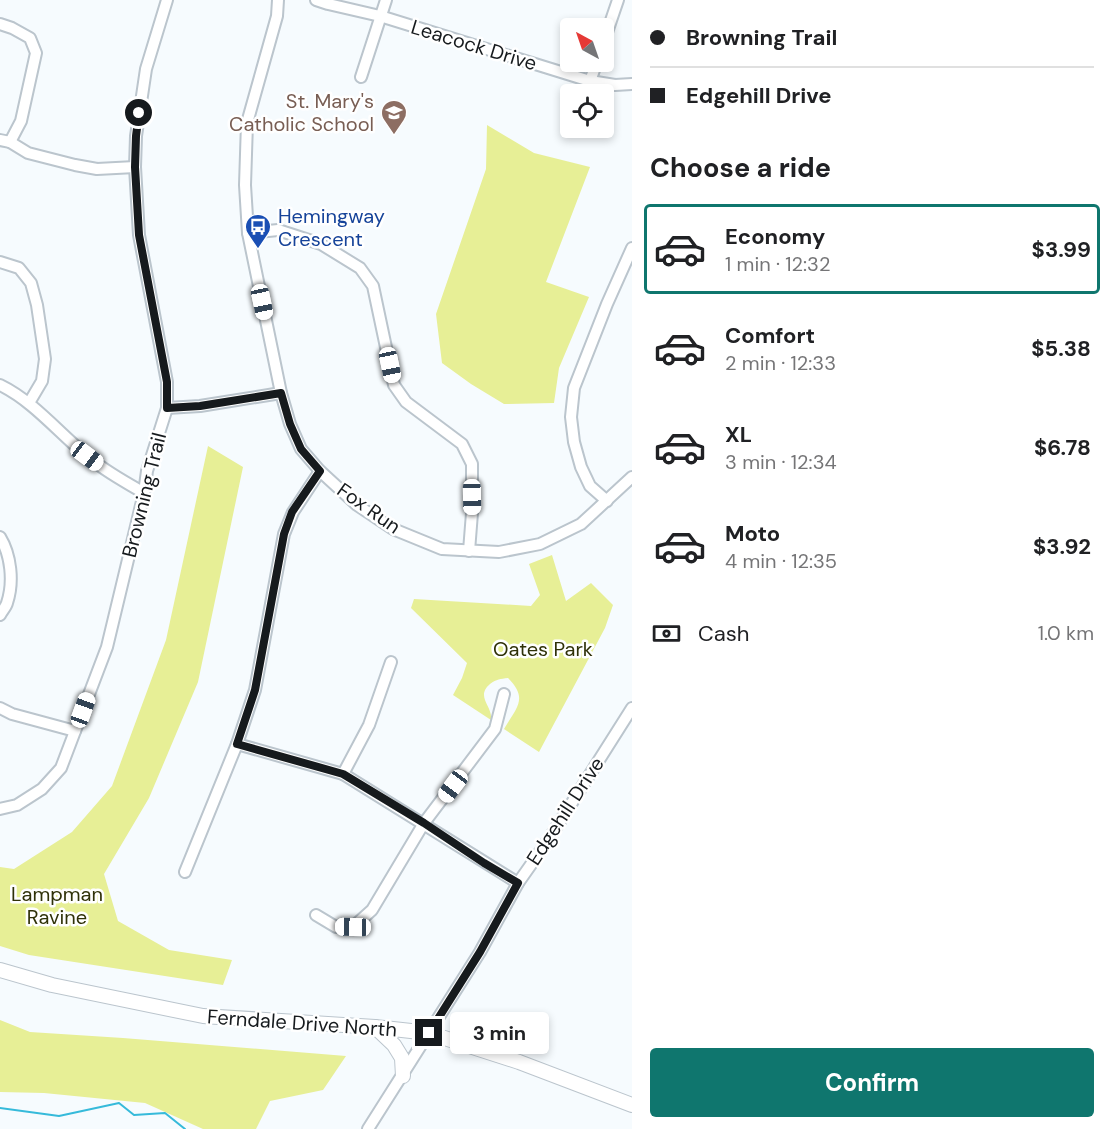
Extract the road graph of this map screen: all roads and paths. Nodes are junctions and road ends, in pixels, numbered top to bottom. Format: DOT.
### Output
graph roads {
  1 [pos="167,0"];
  2 [pos="278,0"];
  3 [pos="316,0"];
  4 [pos="386,0"];
  5 [pos="618,0"];
  6 [pos="380,16"];
  7 [pos="612,18"];
  8 [pos="0,24"];
  9 [pos="593,72"];
  10 [pos="361,77"];
  11 [pos="590,81"];
  12 [pos="632,84"];
  13 [pos="5,141"];
  14 [pos="135,167"];
  15 [pos="248,233"];
  16 [pos="632,248"];
  17 [pos="0,262"];
  18 [pos="0,384"];
  19 [pos="281,393"];
  20 [pos="29,403"];
  21 [pos="167,408"];
  22 [pos="320,471"];
  23 [pos="632,477"];
  24 [pos="144,493"];
  25 [pos="607,501"];
  26 [pos="0,537"];
  27 [pos="469,551"];
  28 [pos="0,615"];
  29 [pos="391,662"];
  30 [pos="504,694"];
  31 [pos="0,708"];
  32 [pos="632,708"];
  33 [pos="75,731"];
  34 [pos="237,744"];
  35 [pos="343,774"];
  36 [pos="0,809"];
  37 [pos="424,823"];
  38 [pos="185,872"];
  39 [pos="518,883"];
  40 [pos="316,915"];
  41 [pos="0,970"];
  42 [pos="375,1027"];
  43 [pos="429,1033"];
  44 [pos="402,1076"];
  45 [pos="632,1105"];
  46 [pos="368,1129"];
  1 -- 14 [label="street, Browning Trail"];
  2 -- 15 [label="street, Fox Run"];
  3 -- 6 [label="street, Leacock Drive"];
  4 -- 6 [label="street"];
  5 -- 7 [label="street"];
  6 -- 10 [label="street"];
  6 -- 11 [label="street, Leacock Drive"];
  8 -- 13 [label="street"];
  9 -- 11 [label="street"];
  11 -- 12 [label="street, Leacock Drive"];
  13 -- 14 [label="street"];
  14 -- 21 [label="street, Browning Trail"];
  15 -- 19 [label="street, Fox Run"];
  15 -- 27 [label="street"];
  16 -- 25 [label="street"];
  17 -- 20 [label="street"];
  18 -- 20 [label="street"];
  19 -- 21 [label="street"];
  19 -- 22 [label="street, Fox Run"];
  20 -- 24 [label="street"];
  21 -- 24 [label="street, Browning Trail"];
  22 -- 27 [label="street, Fox Run"];
  22 -- 34 [label="street"];
  23 -- 25 [label="street, Fox Run"];
  24 -- 33 [label="street, Browning Trail"];
  25 -- 27 [label="street, Fox Run"];
  26 -- 28 [label="street"];
  29 -- 35 [label="street"];
  30 -- 37 [label="street"];
  31 -- 33 [label="street"];
  32 -- 39 [label="street, Edgehill Drive"];
  33 -- 36 [label="street, Browning Trail"];
  34 -- 35 [label="street"];
  34 -- 38 [label="street"];
  35 -- 37 [label="street"];
  37 -- 39 [label="street"];
  37 -- 40 [label="street"];
  39 -- 43 [label="street, Edgehill Drive"];
  41 -- 42 [label="main road, Ferndale Drive North"];
  42 -- 43 [label="main road, Ferndale Drive North"];
  42 -- 44 [label="main road"];
  43 -- 44 [label="street, Edgehill Drive"];
  43 -- 45 [label="main road, Ferndale Drive North"];
  44 -- 46 [label="street, Edgehill Drive"];
}
